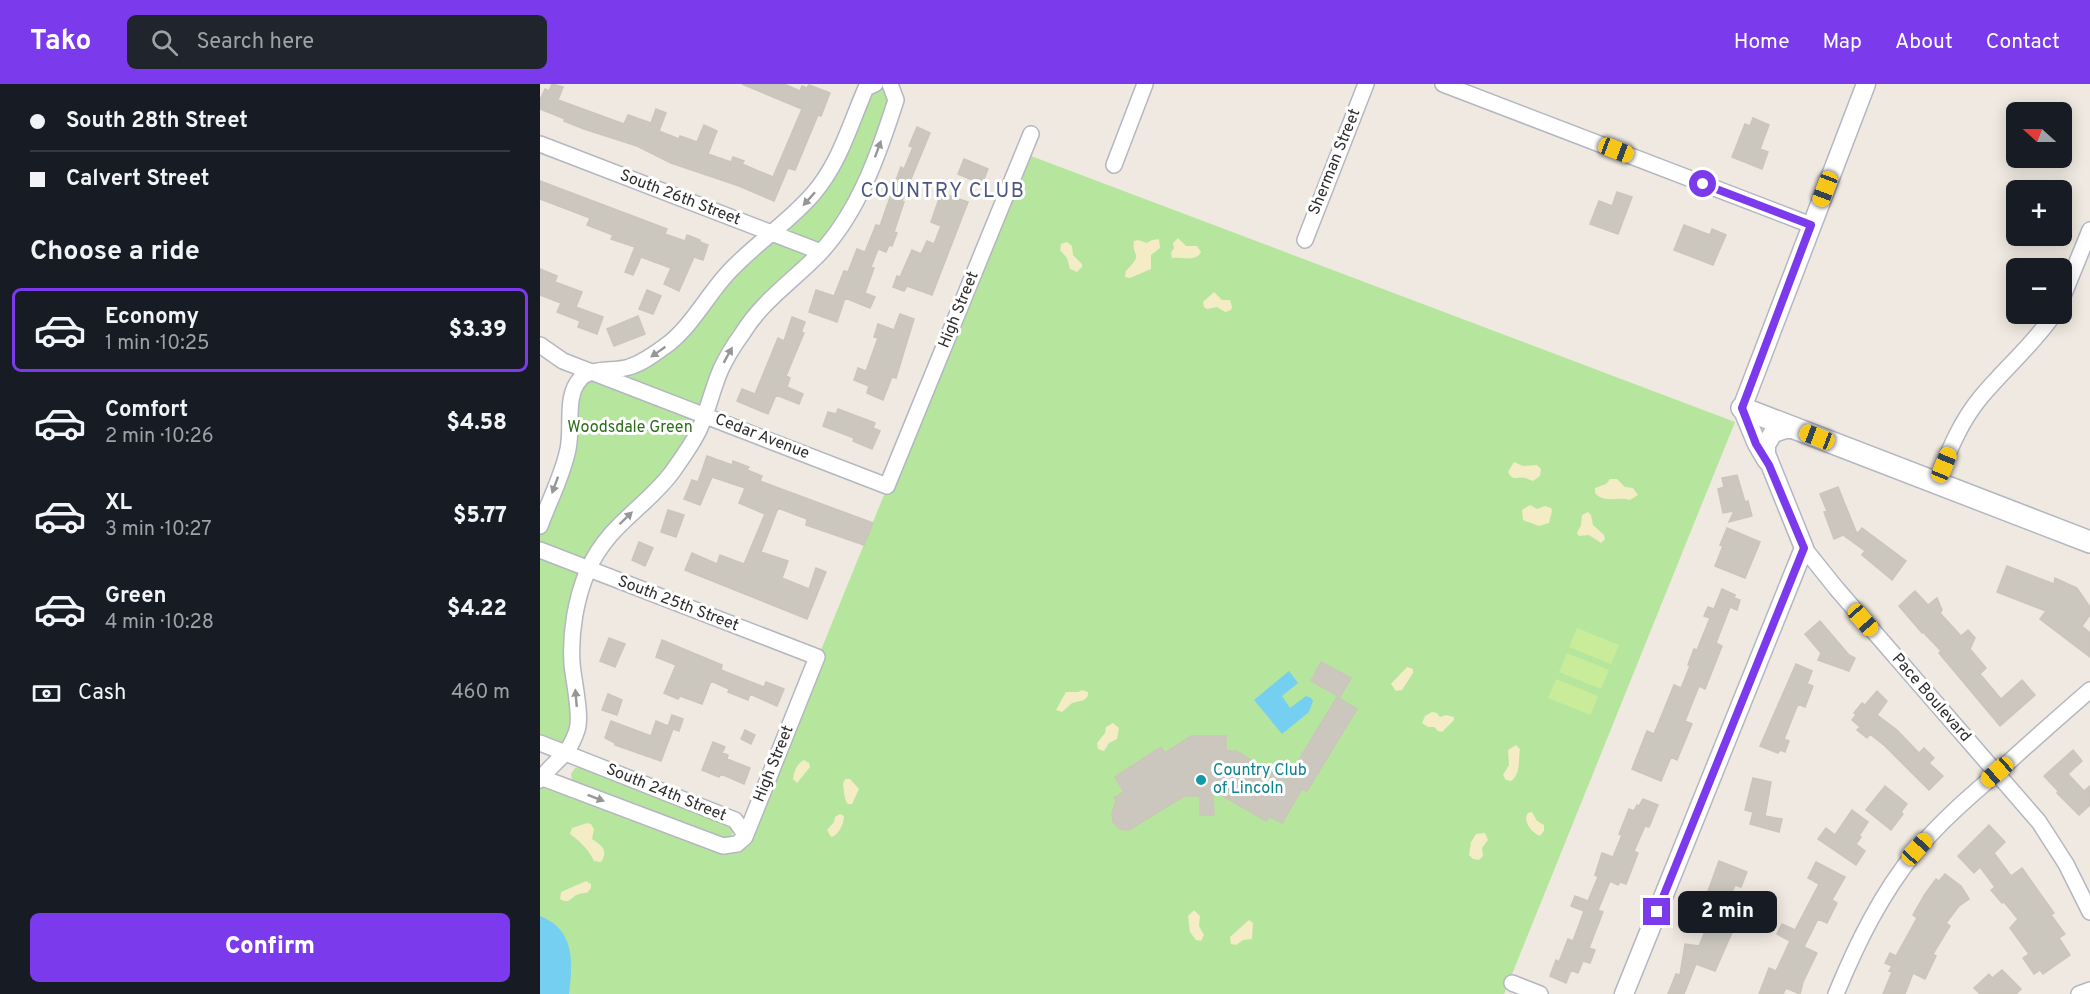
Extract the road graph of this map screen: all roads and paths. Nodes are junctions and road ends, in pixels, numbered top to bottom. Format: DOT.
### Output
graph roads {
  1 [pos="875,84"];
  2 [pos="890,84"];
  3 [pos="1145,84"];
  4 [pos="1366,84"];
  5 [pos="1443,84"];
  6 [pos="1866,84"];
  7 [pos="1031,134"];
  8 [pos="540,144"];
  9 [pos="1114,165"];
  10 [pos="1811,225"];
  11 [pos="2090,230"];
  12 [pos="772,234"];
  13 [pos="1305,240"];
  14 [pos="821,252"];
  15 [pos="2072,274"];
  16 [pos="2046,324"];
  17 [pos="540,345"];
  18 [pos="592,372"];
  19 [pos="1742,408"];
  20 [pos="705,415"];
  21 [pos="1797,429"];
  22 [pos="1769,465"];
  23 [pos="1936,483"];
  24 [pos="887,486"];
  25 [pos="540,526"];
  26 [pos="2090,542"];
  27 [pos="1804,548"];
  28 [pos="540,550"];
  29 [pos="588,569"];
  30 [pos="817,657"];
  31 [pos="2090,690"];
  32 [pos="540,743"];
  33 [pos="567,753"];
  34 [pos="1997,772"];
  35 [pos="540,777"];
  36 [pos="745,837"];
  37 [pos="2090,912"];
  38 [pos="1512,983"];
  39 [pos="2090,990"];
  40 [pos="1540,994"];
  41 [pos="1624,994"];
  42 [pos="1836,994"];
  43 [pos="2079,994"];
  1 -- 12 [label="street, one-way"];
  14 -- 2 [label="street, one-way"];
  3 -- 9 [label="street"];
  4 -- 13 [label="street, Sherman Street"];
  5 -- 10 [label="street"];
  6 -- 10 [label="street"];
  7 -- 24 [label="street, High Street"];
  8 -- 12 [label="street, South 26th Street"];
  10 -- 19 [label="street"];
  11 -- 15 [label="street"];
  12 -- 14 [label="street, South 26th Street"];
  12 -- 18 [label="street, one-way"];
  20 -- 14 [label="street, one-way"];
  16 -- 23 [label="street"];
  17 -- 18 [label="street, Cedar Avenue"];
  18 -- 20 [label="street, Cedar Avenue"];
  18 -- 25 [label="street, one-way"];
  19 -- 21 [label="main road"];
  19 -- 22 [label="street"];
  20 -- 24 [label="street, Cedar Avenue"];
  29 -- 20 [label="street, one-way"];
  21 -- 22 [label="street"];
  21 -- 23 [label="main road"];
  22 -- 27 [label="street"];
  23 -- 26 [label="main road"];
  27 -- 34 [label="street, Pace Boulevard"];
  27 -- 41 [label="street"];
  28 -- 29 [label="street, South 25th Street"];
  29 -- 30 [label="street, South 25th Street"];
  33 -- 29 [label="street, one-way"];
  30 -- 36 [label="street, High Street"];
  31 -- 34 [label="street"];
  32 -- 33 [label="street, South 24th Street"];
  33 -- 35 [label="street"];
  33 -- 36 [label="street, South 24th Street"];
  34 -- 37 [label="street, Pace Boulevard"];
  34 -- 42 [label="street"];
  35 -- 36 [label="street, South 24th Street, one-way"];
  38 -- 40 [label="street"];
  39 -- 43 [label="street"];
}
